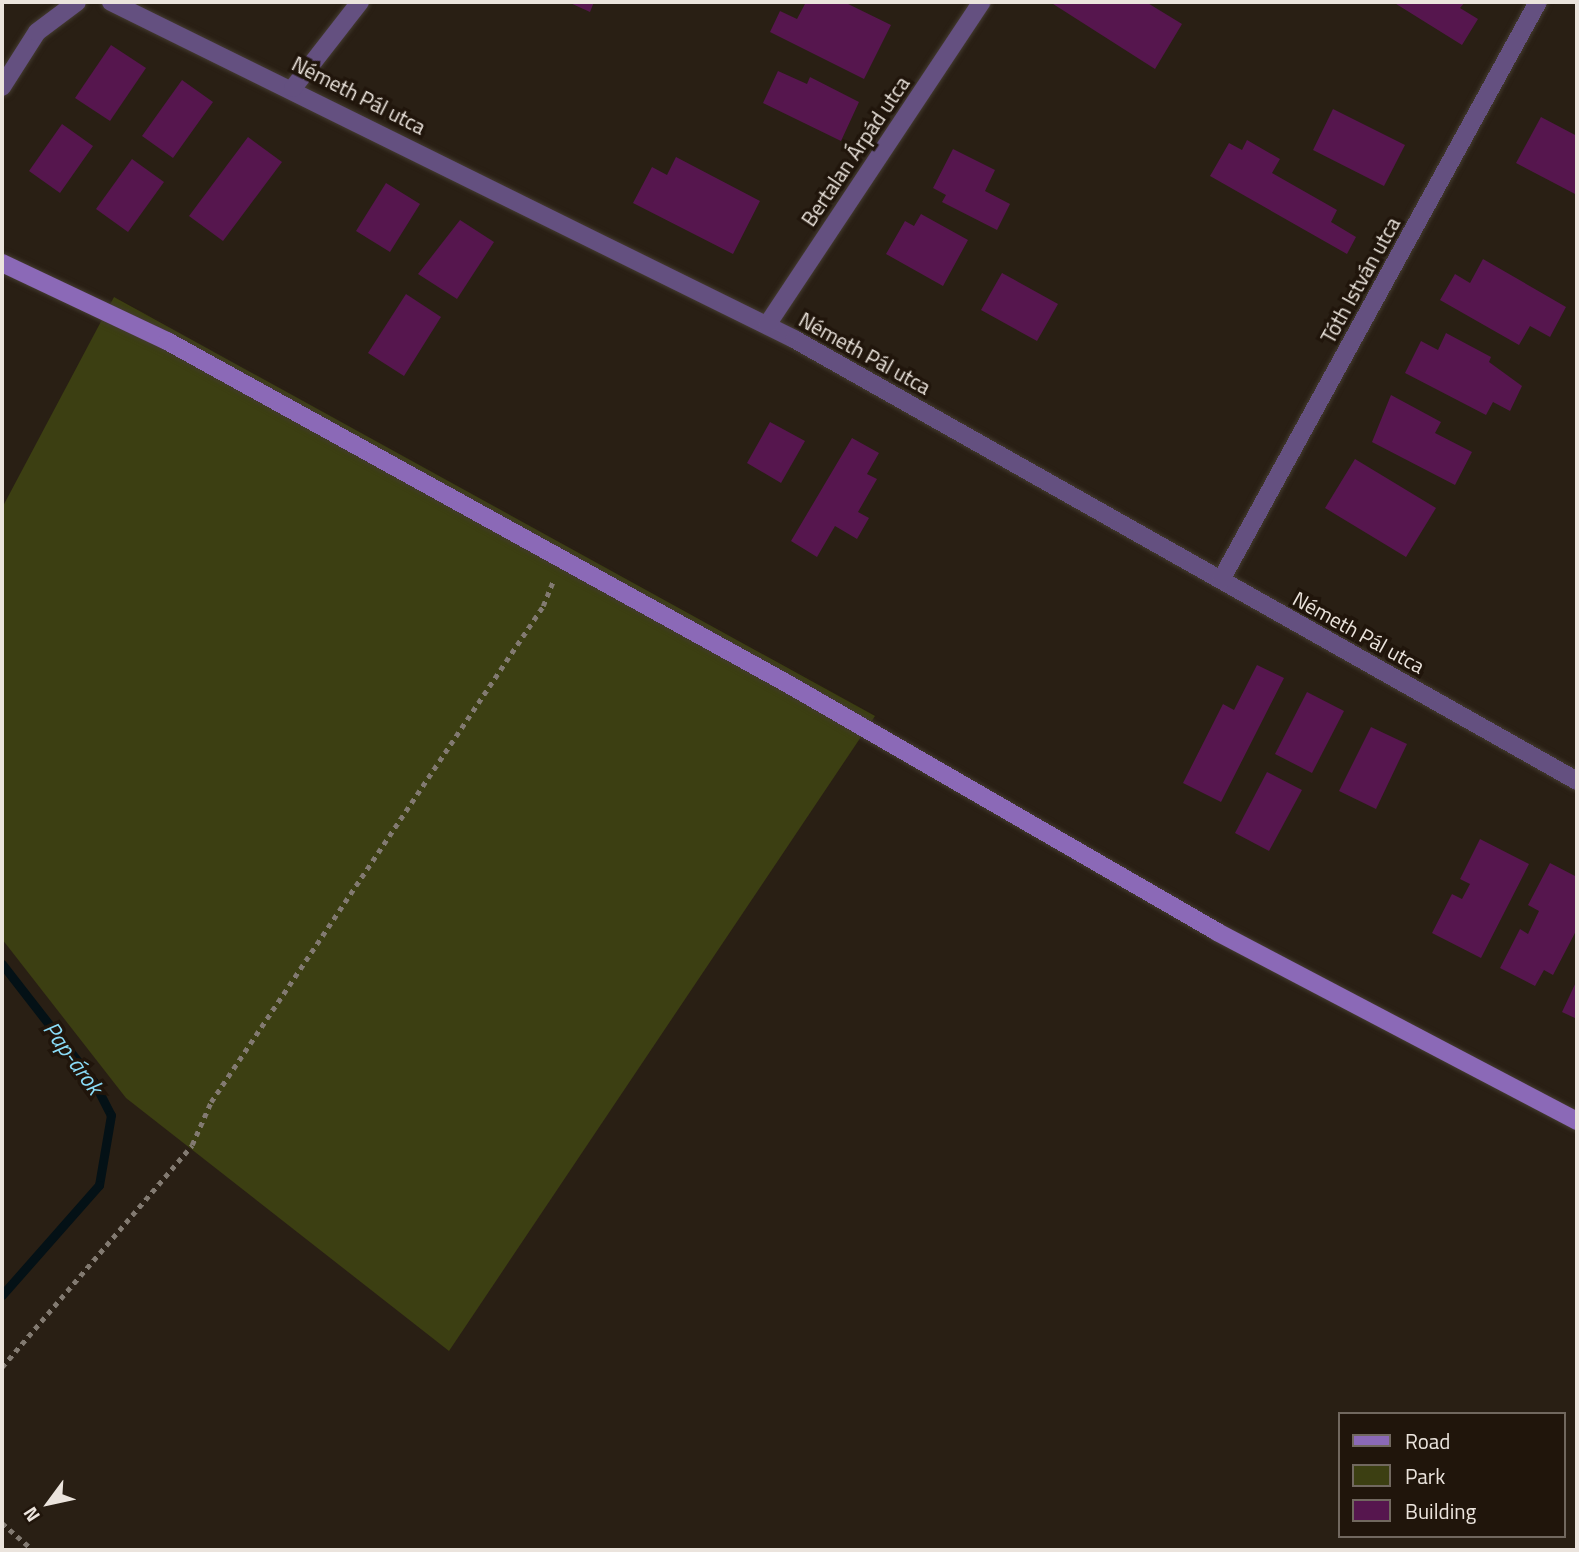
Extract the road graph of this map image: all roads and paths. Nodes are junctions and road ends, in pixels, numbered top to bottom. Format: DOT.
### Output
graph roads {
  1 [pos="77,2"];
  2 [pos="111,2"];
  3 [pos="359,2"];
  4 [pos="982,2"];
  5 [pos="1538,2"];
  6 [pos="2,87"];
  7 [pos="293,88"];
  8 [pos="2,263"];
  9 [pos="767,325"];
  10 [pos="563,559"];
  11 [pos="1221,580"];
  12 [pos="1577,781"];
  13 [pos="1577,1121"];
  14 [pos="2,1367"];
  15 [pos="2,1523"];
  16 [pos="33,1550"];
  1 -- 6 [label="street"];
  2 -- 7 [label="street, Németh Pál utca"];
  3 -- 7 [label="street"];
  4 -- 9 [label="street, Bertalan Árpád utca"];
  5 -- 11 [label="street, Tóth István utca"];
  7 -- 9 [label="street, Németh Pál utca"];
  8 -- 10 [label="main road"];
  9 -- 11 [label="street, Németh Pál utca"];
  10 -- 13 [label="main road"];
  10 -- 14 [label="path"];
  11 -- 12 [label="street, Németh Pál utca"];
  15 -- 16 [label="path"];
}
